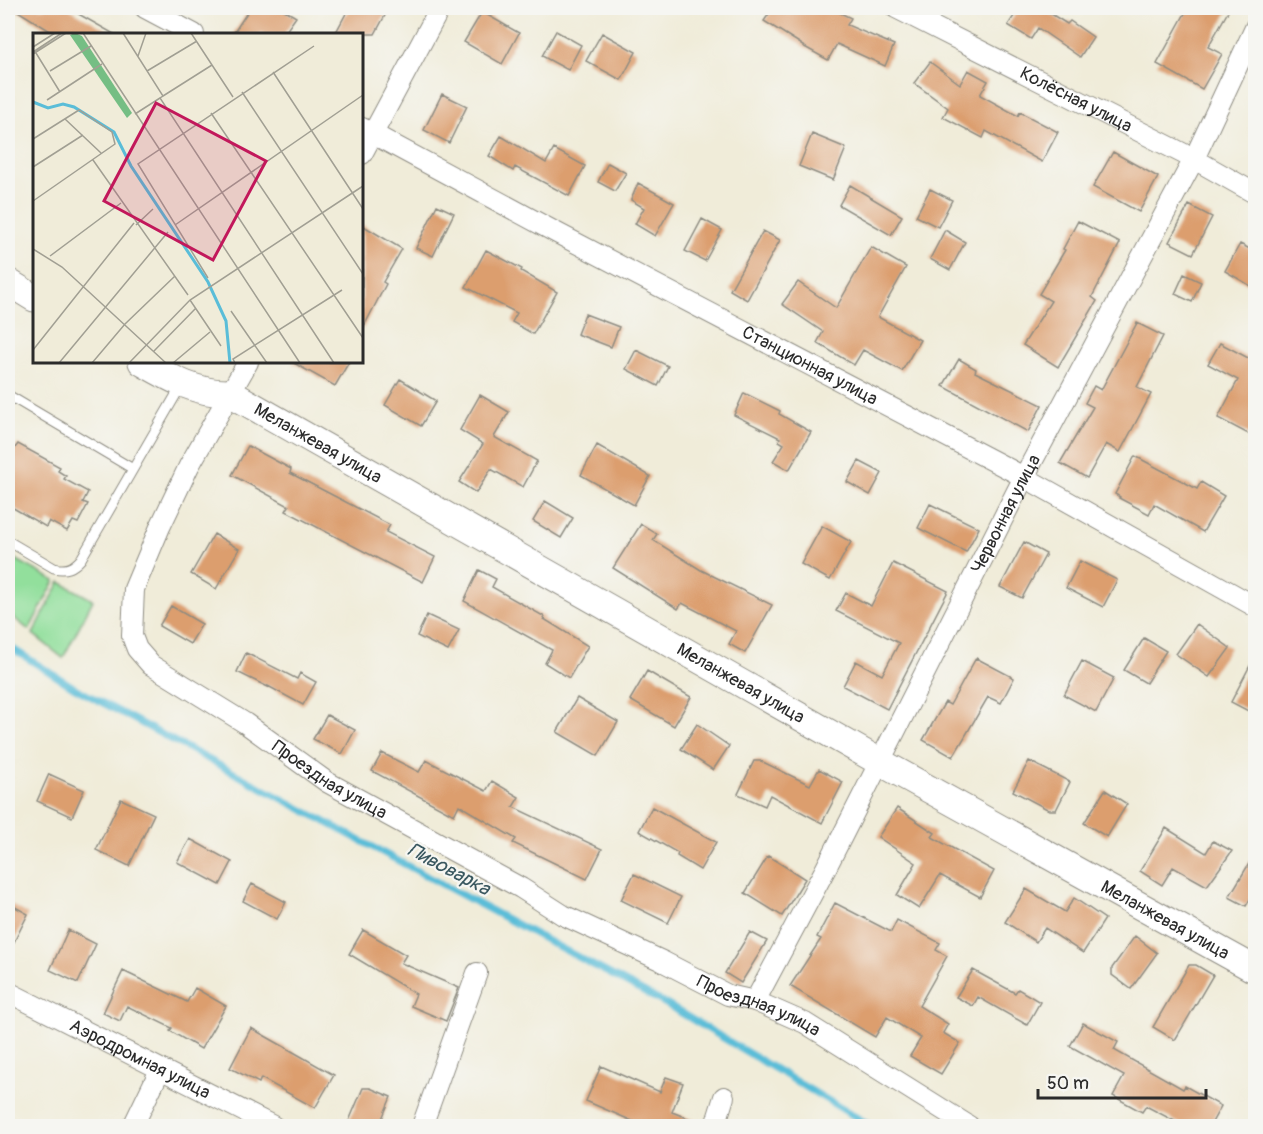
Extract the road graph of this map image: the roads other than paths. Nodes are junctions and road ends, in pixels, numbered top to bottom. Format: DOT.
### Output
graph roads {
  1 [pos="145,8"];
  2 [pos="440,8"];
  3 [pos="896,8"];
  4 [pos="1256,26"];
  5 [pos="192,33"];
  6 [pos="367,131"];
  7 [pos="363,149"];
  8 [pos="1194,159"];
  9 [pos="1256,194"];
  10 [pos="8,282"];
  11 [pos="33,297"];
  12 [pos="144,363"];
  13 [pos="247,363"];
  14 [pos="182,384"];
  15 [pos="230,393"];
  16 [pos="8,395"];
  17 [pos="133,469"];
  18 [pos="1024,477"];
  19 [pos="8,541"];
  20 [pos="1256,607"];
  21 [pos="880,762"];
  22 [pos="1256,970"];
  23 [pos="477,973"];
  24 [pos="8,992"];
  25 [pos="755,1001"];
  26 [pos="160,1070"];
  27 [pos="724,1097"];
  28 [pos="133,1126"];
  29 [pos="273,1126"];
  30 [pos="422,1126"];
  31 [pos="715,1126"];
  32 [pos="969,1126"];
  1 -- 5 [label="street"];
  2 -- 6 [label="street"];
  3 -- 8 [label="street, Колёсная улица"];
  4 -- 8 [label="street, Червонная улица"];
  6 -- 7 [label="street"];
  6 -- 18 [label="street, Станционная улица"];
  8 -- 9 [label="street, Колёсная улица"];
  8 -- 18 [label="street, Червонная улица"];
  10 -- 11 [label="street"];
  12 -- 14 [label="street"];
  13 -- 15 [label="street, Проездная улица"];
  14 -- 15 [label="street"];
  14 -- 17 [label="lane"];
  15 -- 21 [label="street, Меланжевая улица"];
  15 -- 25 [label="street, Проездная улица"];
  16 -- 17 [label="lane"];
  17 -- 19 [label="lane"];
  18 -- 20 [label="street, Станционная улица"];
  18 -- 21 [label="street, Червонная улица"];
  21 -- 22 [label="street, Меланжевая улица"];
  21 -- 25 [label="street, Червонная улица"];
  23 -- 30 [label="street"];
  24 -- 26 [label="street, Аэродромная улица"];
  25 -- 32 [label="street, Проездная улица"];
  26 -- 28 [label="street"];
  26 -- 29 [label="street, Аэродромная улица"];
  27 -- 31 [label="street"];
}
